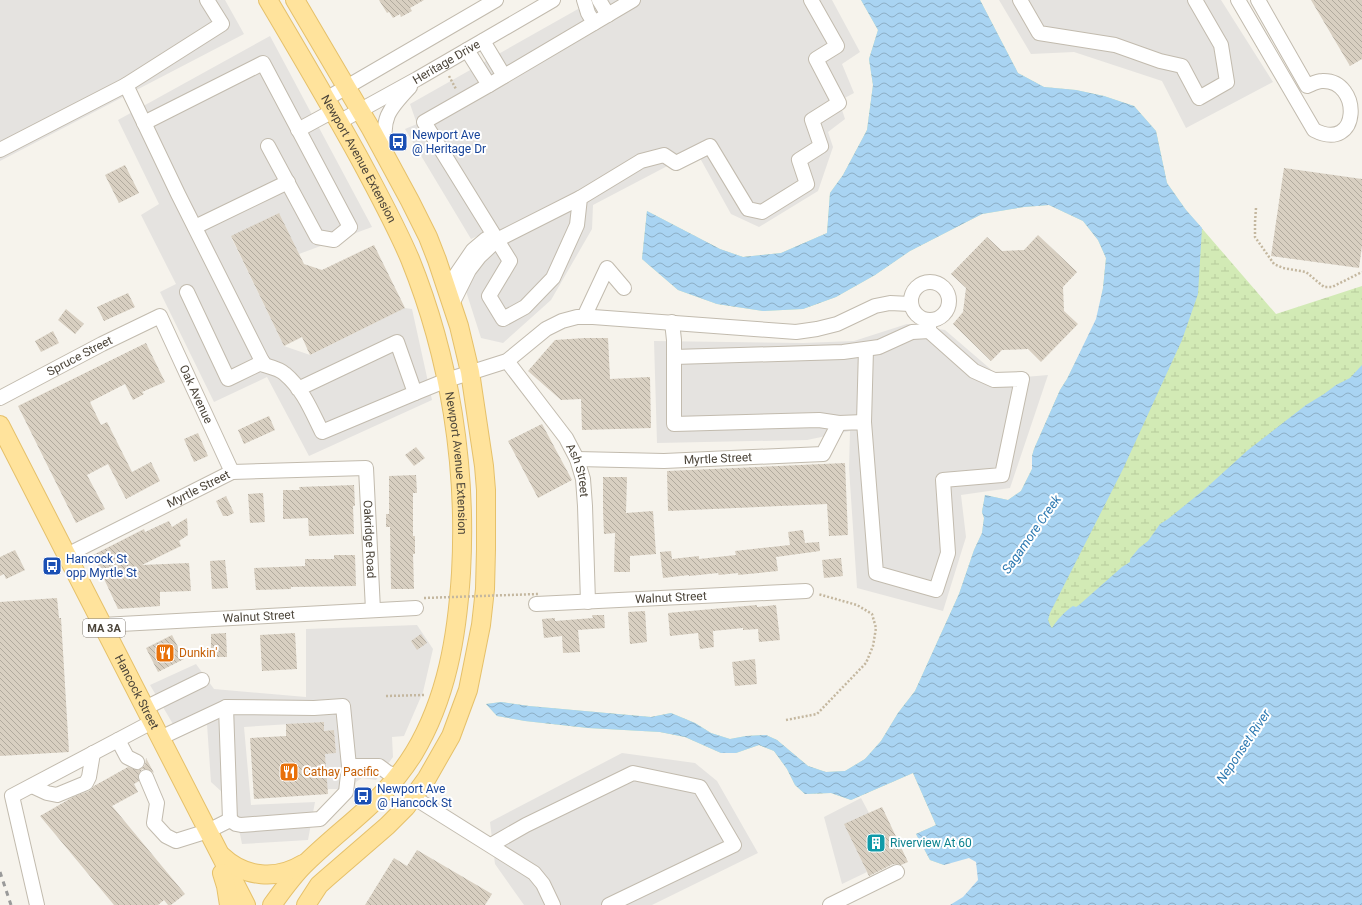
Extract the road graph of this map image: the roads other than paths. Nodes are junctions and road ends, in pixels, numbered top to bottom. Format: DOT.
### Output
graph roads {
  1 [pos="207,0"];
  2 [pos="268,0"];
  3 [pos="295,0"];
  4 [pos="496,0"];
  5 [pos="553,0"];
  6 [pos="584,0"];
  7 [pos="599,0"];
  8 [pos="633,0"];
  9 [pos="811,0"];
  10 [pos="1020,0"];
  11 [pos="1195,0"];
  12 [pos="1238,0"];
  13 [pos="1258,0"];
  14 [pos="608,15"];
  15 [pos="594,23"];
  16 [pos="483,41"];
  17 [pos="467,50"];
  18 [pos="504,76"];
  19 [pos="417,79"];
  20 [pos="126,85"];
  21 [pos="489,85"];
  22 [pos="346,88"];
  23 [pos="360,110"];
  24 [pos="333,111"];
  25 [pos="144,123"];
  26 [pos="298,130"];
  27 [pos="268,146"];
  28 [pos="0,150"];
  29 [pos="387,160"];
  30 [pos="288,182"];
  31 [pos="580,198"];
  32 [pos="195,226"];
  33 [pos="497,240"];
  34 [pos="624,288"];
  35 [pos="187,292"];
  36 [pos="449,296"];
  37 [pos="910,304"];
  38 [pos="160,316"];
  39 [pos="584,317"];
  40 [pos="672,322"];
  41 [pos="929,326"];
  42 [pos="866,349"];
  43 [pos="674,357"];
  44 [pos="507,361"];
  45 [pos="263,362"];
  46 [pos="470,372"];
  47 [pos="447,380"];
  48 [pos="298,389"];
  49 [pos="415,393"];
  50 [pos="0,398"];
  51 [pos="864,422"];
  52 [pos="839,423"];
  53 [pos="0,425"];
  54 [pos="577,459"];
  55 [pos="366,468"];
  56 [pos="232,472"];
  57 [pos="67,555"];
  58 [pos="806,590"];
  59 [pos="537,599"];
  60 [pos="588,602"];
  61 [pos="420,603"];
  62 [pos="373,610"];
  63 [pos="102,626"];
  64 [pos="202,680"];
  65 [pos="226,707"];
  66 [pos="148,715"];
  67 [pos="160,738"];
  68 [pos="118,740"];
  69 [pos="93,753"];
  70 [pos="137,762"];
  71 [pos="349,766"];
  72 [pos="146,777"];
  73 [pos="398,777"];
  74 [pos="32,786"];
  75 [pos="413,797"];
  76 [pos="230,820"];
  77 [pos="208,830"];
  78 [pos="491,845"];
  79 [pos="220,855"];
  80 [pos="315,855"];
  81 [pos="897,872"];
  82 [pos="227,904"];
  83 [pos="37,905"];
  84 [pos="246,905"];
  85 [pos="272,905"];
  86 [pos="306,905"];
  87 [pos="553,905"];
  88 [pos="609,905"];
  89 [pos="830,905"];
  1 -- 20 [label="street"];
  2 -- 24 [label="main road, Newport Avenue Extension"];
  3 -- 22 [label="main road, Newport Avenue Extension"];
  4 -- 22 [label="street"];
  5 -- 16 [label="street, Heritage Drive"];
  6 -- 15 [label="street"];
  7 -- 14 [label="street"];
  8 -- 14 [label="street"];
  9 -- 31 [label="street"];
  10 -- 11 [label="street"];
  12 -- 13 [label="street"];
  14 -- 15 [label="street"];
  15 -- 18 [label="street"];
  16 -- 17 [label="street, Heritage Drive"];
  16 -- 18 [label="street"];
  17 -- 19 [label="street, Heritage Drive"];
  17 -- 21 [label="street"];
  18 -- 21 [label="street"];
  19 -- 23 [label="street, Heritage Drive"];
  19 -- 29 [label="street"];
  20 -- 25 [label="street"];
  20 -- 28 [label="street"];
  21 -- 33 [label="street"];
  22 -- 23 [label="main road, Newport Avenue Extension"];
  22 -- 24 [label="street"];
  23 -- 24 [label="street, Heritage Drive"];
  23 -- 29 [label="main road, Newport Avenue Extension"];
  24 -- 26 [label="street"];
  24 -- 47 [label="main road, Newport Avenue Extension"];
  25 -- 26 [label="street"];
  25 -- 32 [label="street"];
  26 -- 30 [label="street"];
  27 -- 30 [label="street"];
  29 -- 36 [label="main road, Newport Avenue Extension"];
  30 -- 32 [label="street"];
  31 -- 33 [label="street"];
  31 -- 33 [label="street"];
  32 -- 45 [label="street"];
  33 -- 36 [label="street"];
  34 -- 39 [label="street"];
  35 -- 45 [label="street"];
  36 -- 46 [label="main road, Newport Avenue Extension"];
  37 -- 40 [label="street"];
  37 -- 41 [label="street"];
  37 -- 41 [label="street"];
  38 -- 50 [label="street, Spruce Street"];
  38 -- 56 [label="street, Oak Avenue"];
  39 -- 40 [label="street"];
  39 -- 44 [label="street"];
  40 -- 43 [label="street"];
  41 -- 42 [label="street"];
  41 -- 51 [label="street"];
  42 -- 43 [label="street"];
  42 -- 51 [label="street"];
  43 -- 52 [label="street"];
  44 -- 46 [label="street"];
  44 -- 54 [label="street, Ash Street"];
  45 -- 48 [label="street"];
  46 -- 47 [label="street"];
  46 -- 75 [label="main road, Newport Avenue Extension"];
  47 -- 49 [label="street"];
  47 -- 73 [label="main road, Newport Avenue Extension"];
  48 -- 49 [label="street"];
  48 -- 49 [label="street"];
  51 -- 52 [label="street"];
  52 -- 54 [label="street, Myrtle Street"];
  53 -- 57 [label="main road, Hancock Street / MA 3A"];
  54 -- 60 [label="street, Ash Street"];
  55 -- 56 [label="street, Myrtle Street"];
  55 -- 62 [label="street, Oakridge Road"];
  56 -- 57 [label="street, Myrtle Street"];
  57 -- 63 [label="main road, Hancock Street / MA 3A"];
  58 -- 60 [label="street, Walnut Street"];
  59 -- 60 [label="street, Walnut Street"];
  61 -- 62 [label="street, Walnut Street"];
  62 -- 63 [label="street, Walnut Street"];
  63 -- 66 [label="main road, Hancock Street / MA 3A"];
  64 -- 66 [label="street"];
  65 -- 67 [label="street"];
  65 -- 71 [label="street"];
  65 -- 76 [label="street"];
  66 -- 67 [label="main road, Hancock Street / MA 3A"];
  66 -- 68 [label="street"];
  67 -- 77 [label="main road, Hancock Street / MA 3A"];
  68 -- 69 [label="street"];
  68 -- 70 [label="street"];
  69 -- 74 [label="street"];
  69 -- 74 [label="street"];
  71 -- 73 [label="street"];
  71 -- 76 [label="street"];
  72 -- 77 [label="street"];
  73 -- 80 [label="main road, Newport Avenue Extension"];
  74 -- 83 [label="street"];
  75 -- 78 [label="street"];
  75 -- 86 [label="main road, Newport Avenue Extension"];
  76 -- 77 [label="street"];
  77 -- 79 [label="main road, Hancock Street / MA 3A"];
  77 -- 82 [label="main road, Hancock Street / MA 3A"];
  78 -- 87 [label="street"];
  78 -- 88 [label="street"];
  79 -- 80 [label="main road"];
  79 -- 84 [label="main road, Hancock Street / MA 3A"];
  80 -- 85 [label="main road, Newport Avenue Extension"];
  81 -- 89 [label="street"];
}
